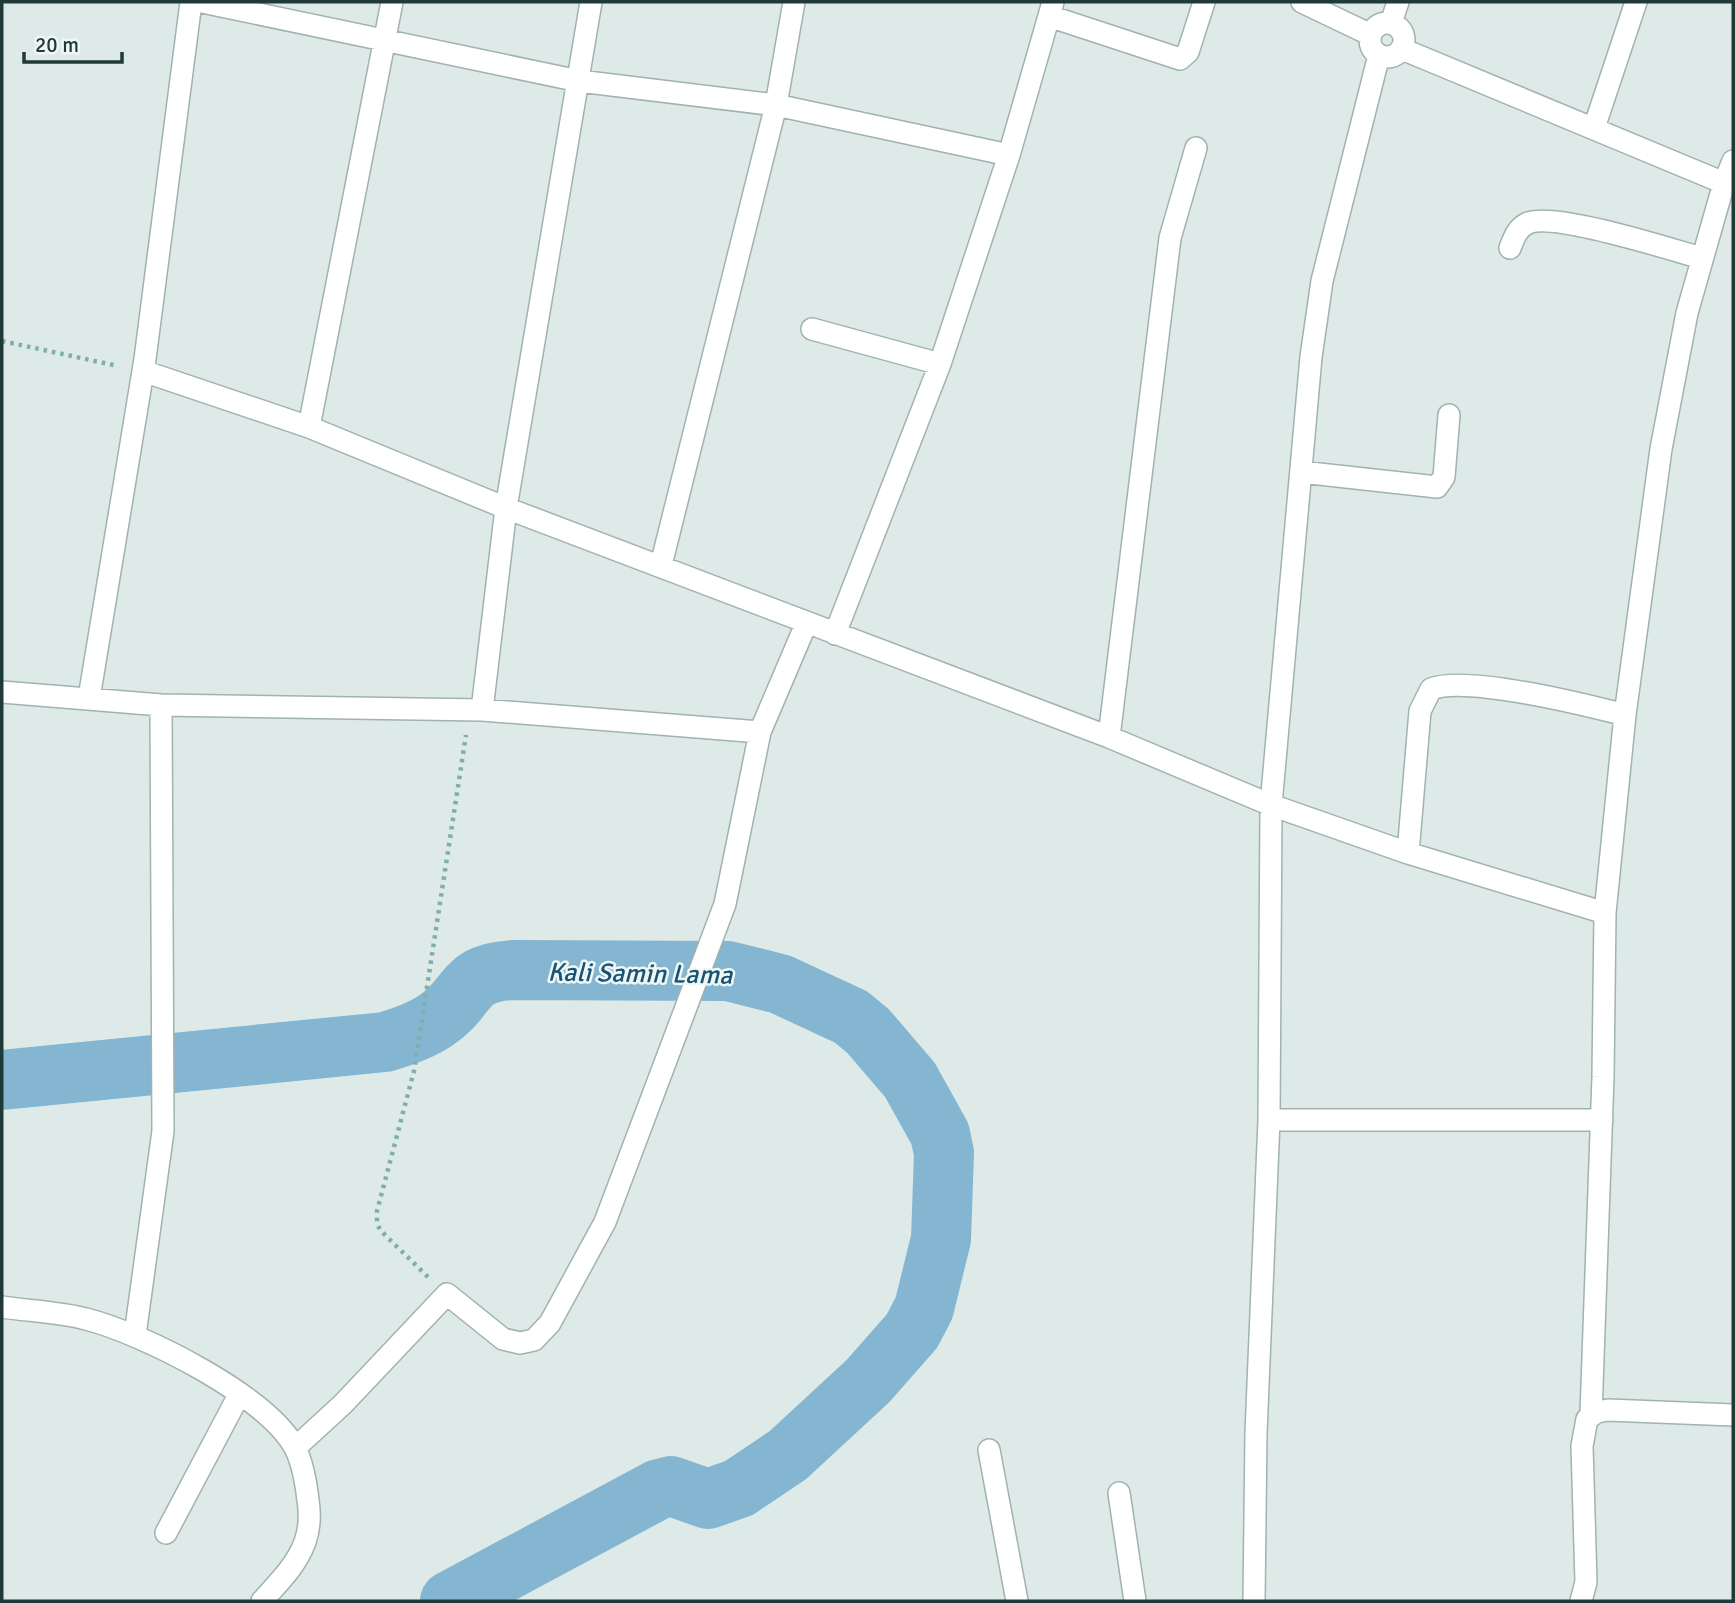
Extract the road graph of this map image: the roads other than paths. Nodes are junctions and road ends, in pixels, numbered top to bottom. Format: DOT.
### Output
graph roads {
  1 [pos="191,2"];
  2 [pos="202,2"];
  3 [pos="392,2"];
  4 [pos="591,2"];
  5 [pos="794,2"];
  6 [pos="1204,2"];
  7 [pos="1301,2"];
  8 [pos="1398,2"];
  9 [pos="1636,2"];
  10 [pos="1051,9"];
  11 [pos="1391,23"];
  12 [pos="1371,35"];
  13 [pos="385,40"];
  14 [pos="1402,49"];
  15 [pos="1380,55"];
  16 [pos="579,81"];
  17 [pos="776,105"];
  18 [pos="1594,128"];
  19 [pos="1196,148"];
  20 [pos="1009,155"];
  21 [pos="1733,161"];
  22 [pos="1724,183"];
  23 [pos="1510,248"];
  24 [pos="1701,258"];
  25 [pos="812,329"];
  26 [pos="940,364"];
  27 [pos="143,372"];
  28 [pos="1449,415"];
  29 [pos="309,427"];
  30 [pos="1301,472"];
  31 [pos="506,508"];
  32 [pos="661,565"];
  33 [pos="806,624"];
  34 [pos="835,634"];
  35 [pos="2,692"];
  36 [pos="89,698"];
  37 [pos="161,705"];
  38 [pos="476,710"];
  39 [pos="1625,715"];
  40 [pos="760,732"];
  41 [pos="1109,737"];
  42 [pos="1271,805"];
  43 [pos="1408,853"];
  44 [pos="1605,913"];
  45 [pos="1269,1120"];
  46 [pos="1602,1121"];
  47 [pos="2,1307"];
  48 [pos="135,1335"];
  49 [pos="239,1395"];
  50 [pos="1591,1414"];
  51 [pos="1733,1415"];
  52 [pos="295,1448"];
  53 [pos="989,1450"];
  54 [pos="1119,1493"];
  55 [pos="166,1533"];
  56 [pos="262,1601"];
  57 [pos="1017,1601"];
  58 [pos="1135,1601"];
  59 [pos="1254,1601"];
  60 [pos="1581,1601"];
  1 -- 27 [label="street"];
  2 -- 13 [label="street"];
  3 -- 13 [label="street"];
  4 -- 16 [label="street"];
  5 -- 17 [label="street"];
  6 -- 10 [label="street"];
  7 -- 12 [label="street"];
  8 -- 11 [label="street"];
  9 -- 18 [label="street"];
  10 -- 20 [label="street"];
  11 -- 12 [label="street"];
  11 -- 14 [label="street"];
  12 -- 15 [label="street"];
  13 -- 16 [label="street"];
  13 -- 29 [label="street"];
  14 -- 15 [label="street"];
  14 -- 18 [label="street"];
  15 -- 30 [label="street"];
  16 -- 17 [label="street"];
  16 -- 31 [label="street"];
  17 -- 20 [label="street"];
  17 -- 32 [label="street"];
  18 -- 22 [label="street"];
  19 -- 41 [label="street"];
  20 -- 26 [label="street"];
  21 -- 22 [label="street"];
  22 -- 24 [label="street"];
  23 -- 24 [label="street"];
  24 -- 39 [label="street"];
  25 -- 26 [label="street"];
  26 -- 34 [label="street"];
  27 -- 29 [label="street"];
  27 -- 36 [label="street"];
  28 -- 30 [label="street"];
  29 -- 31 [label="street"];
  30 -- 42 [label="street"];
  31 -- 32 [label="street"];
  31 -- 38 [label="street"];
  32 -- 33 [label="street"];
  33 -- 34 [label="street"];
  33 -- 40 [label="street"];
  34 -- 41 [label="street"];
  35 -- 36 [label="street"];
  36 -- 37 [label="street"];
  37 -- 38 [label="street"];
  37 -- 48 [label="street"];
  38 -- 40 [label="street"];
  39 -- 43 [label="street"];
  39 -- 44 [label="street"];
  40 -- 52 [label="street"];
  41 -- 42 [label="street"];
  42 -- 43 [label="street"];
  42 -- 45 [label="street"];
  43 -- 44 [label="street"];
  44 -- 46 [label="street"];
  45 -- 46 [label="street"];
  45 -- 59 [label="street"];
  46 -- 50 [label="street"];
  47 -- 48 [label="street"];
  48 -- 49 [label="street"];
  49 -- 52 [label="street"];
  49 -- 55 [label="street"];
  50 -- 51 [label="street"];
  50 -- 60 [label="street"];
  52 -- 56 [label="street"];
  53 -- 57 [label="street"];
  54 -- 58 [label="street"];
}
